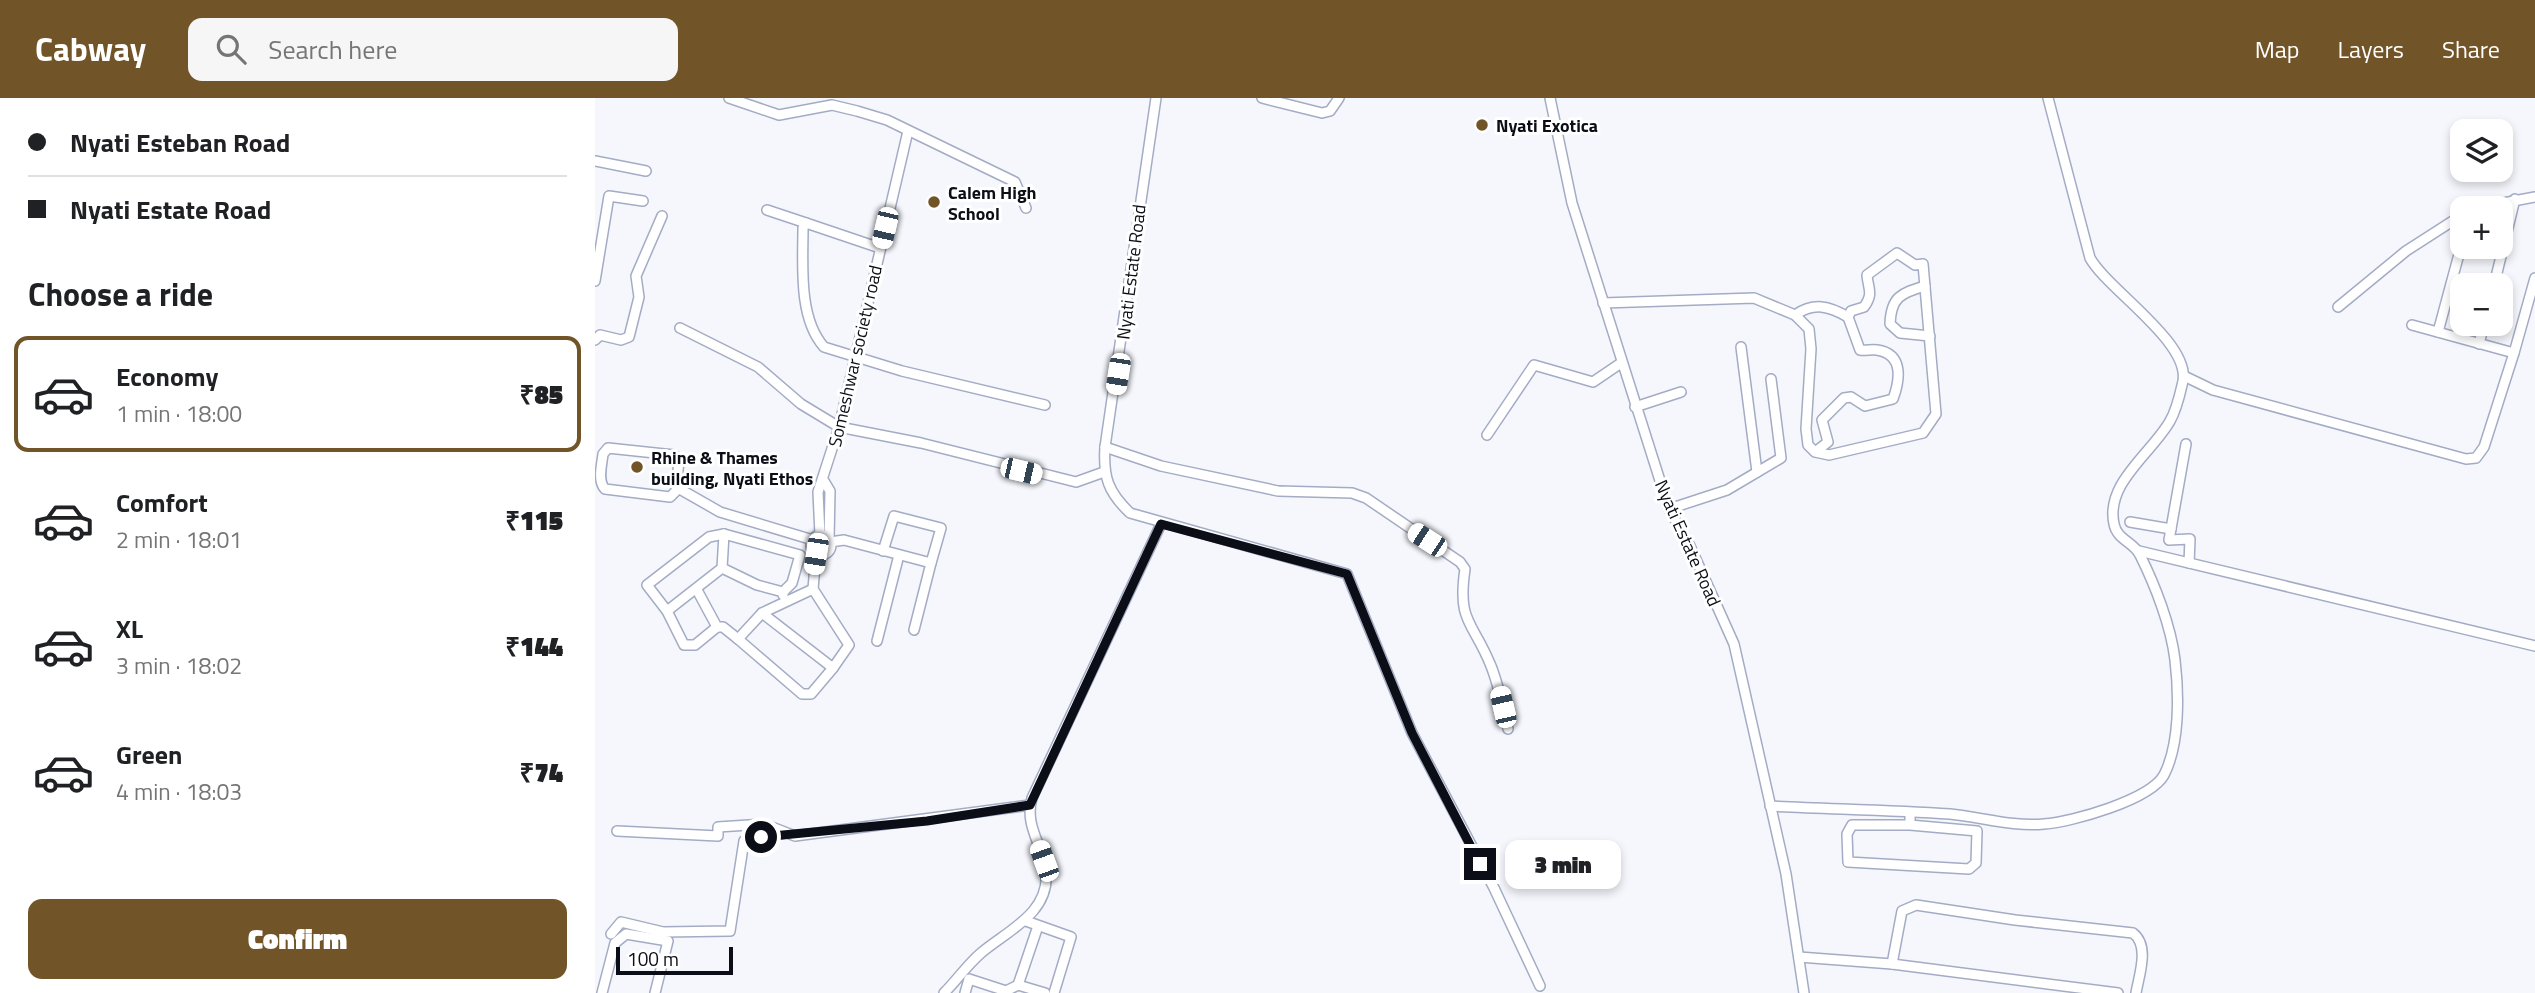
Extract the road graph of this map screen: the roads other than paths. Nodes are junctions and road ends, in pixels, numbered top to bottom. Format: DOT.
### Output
graph roads {
  1 [pos="730,98"];
  2 [pos="1156,98"];
  3 [pos="1262,98"];
  4 [pos="1339,98"];
  5 [pos="1550,98"];
  6 [pos="2048,98"];
  7 [pos="1276,99"];
  8 [pos="908,131"];
  9 [pos="595,161"];
  10 [pos="646,171"];
  11 [pos="2535,197"];
  12 [pos="2515,199"];
  13 [pos="643,201"];
  14 [pos="1026,208"];
  15 [pos="767,210"];
  16 [pos="662,216"];
  17 [pos="806,223"];
  18 [pos="2450,223"];
  19 [pos="880,248"];
  20 [pos="2458,259"];
  21 [pos="596,262"];
  22 [pos="2497,273"];
  23 [pos="2535,278"];
  24 [pos="595,281"];
  25 [pos="1925,286"];
  26 [pos="1603,303"];
  27 [pos="2338,307"];
  28 [pos="1795,315"];
  29 [pos="1848,317"];
  30 [pos="2412,325"];
  31 [pos="681,328"];
  32 [pos="2438,332"];
  33 [pos="1930,336"];
  34 [pos="2481,336"];
  35 [pos="595,340"];
  36 [pos="2479,344"];
  37 [pos="1741,347"];
  38 [pos="2514,353"];
  39 [pos="855,355"];
  40 [pos="1621,363"];
  41 [pos="2184,376"];
  42 [pos="1771,379"];
  43 [pos="1681,392"];
  44 [pos="1045,405"];
  45 [pos="1635,407"];
  46 [pos="839,428"];
  47 [pos="1487,435"];
  48 [pos="2186,444"];
  49 [pos="1105,447"];
  50 [pos="1815,452"];
  51 [pos="1104,472"];
  52 [pos="1757,472"];
  53 [pos="824,481"];
  54 [pos="678,488"];
  55 [pos="1669,509"];
  56 [pos="2130,522"];
  57 [pos="1161,524"];
  58 [pos="2171,529"];
  59 [pos="724,534"];
  60 [pos="816,537"];
  61 [pos="830,541"];
  62 [pos="883,551"];
  63 [pos="2139,551"];
  64 [pos="816,554"];
  65 [pos="899,555"];
  66 [pos="931,563"];
  67 [pos="2189,563"];
  68 [pos="722,568"];
  69 [pos="813,589"];
  70 [pos="697,590"];
  71 [pos="783,592"];
  72 [pos="781,604"];
  73 [pos="667,611"];
  74 [pos="762,613"];
  75 [pos="717,626"];
  76 [pos="913,631"];
  77 [pos="738,639"];
  78 [pos="877,641"];
  79 [pos="2535,646"];
  80 [pos="833,668"];
  81 [pos="1508,729"];
  82 [pos="1030,805"];
  83 [pos="1770,807"];
  84 [pos="1910,813"];
  85 [pos="1910,825"];
  86 [pos="617,831"];
  87 [pos="787,833"];
  88 [pos="1026,920"];
  89 [pos="1038,926"];
  90 [pos="611,934"];
  91 [pos="1799,957"];
  92 [pos="1892,964"];
  93 [pos="1018,985"];
  94 [pos="1539,986"];
  95 [pos="1005,992"];
  96 [pos="602,993"];
  97 [pos="655,993"];
  98 [pos="944,993"];
  99 [pos="965,993"];
  100 [pos="1045,993"];
  101 [pos="1054,993"];
  102 [pos="1804,993"];
  103 [pos="2118,993"];
  104 [pos="2136,993"];
  1 -- 8 [label="street"];
  2 -- 49 [label="street, Nyati Estate Road"];
  3 -- 7 [label="street"];
  4 -- 7 [label="street"];
  5 -- 26 [label="street, Nyati Estate Road"];
  6 -- 41 [label="street"];
  8 -- 14 [label="street"];
  8 -- 19 [label="street, Someshwar society road"];
  9 -- 10 [label="street"];
  11 -- 12 [label="street"];
  12 -- 22 [label="street"];
  13 -- 21 [label="street"];
  15 -- 17 [label="street"];
  16 -- 35 [label="street"];
  17 -- 19 [label="street"];
  17 -- 39 [label="street"];
  18 -- 27 [label="street"];
  19 -- 39 [label="street, Someshwar society road"];
  20 -- 32 [label="street"];
  21 -- 24 [label="street"];
  23 -- 38 [label="street"];
  25 -- 29 [label="street"];
  25 -- 33 [label="street"];
  25 -- 33 [label="street"];
  26 -- 28 [label="street"];
  26 -- 40 [label="street, Nyati Estate Road"];
  28 -- 29 [label="street"];
  28 -- 50 [label="street"];
  29 -- 50 [label="street"];
  30 -- 32 [label="street"];
  31 -- 46 [label="street"];
  32 -- 36 [label="street"];
  33 -- 50 [label="street"];
  34 -- 36 [label="street"];
  36 -- 38 [label="street"];
  37 -- 52 [label="street"];
  38 -- 41 [label="street"];
  39 -- 44 [label="street"];
  39 -- 46 [label="street, Someshwar society road"];
  40 -- 45 [label="street, Nyati Estate Road"];
  40 -- 47 [label="street"];
  41 -- 63 [label="street"];
  42 -- 52 [label="street"];
  43 -- 45 [label="street"];
  45 -- 55 [label="street, Nyati Estate Road"];
  46 -- 51 [label="street"];
  46 -- 53 [label="street, Someshwar society road"];
  48 -- 58 [label="street"];
  49 -- 51 [label="street, Nyati Estate Road"];
  49 -- 81 [label="street"];
  51 -- 57 [label="street, Nyati Estate Road"];
  52 -- 55 [label="street"];
  53 -- 60 [label="street"];
  53 -- 61 [label="street, Someshwar society road"];
  54 -- 54 [label="street"];
  54 -- 60 [label="street"];
  55 -- 83 [label="street, Nyati Estate Road"];
  56 -- 58 [label="street"];
  57 -- 82 [label="street"];
  57 -- 94 [label="street, Nyati Estate Road"];
  58 -- 67 [label="street"];
  59 -- 68 [label="street"];
  59 -- 71 [label="street"];
  59 -- 73 [label="street"];
  60 -- 61 [label="street"];
  60 -- 64 [label="street"];
  61 -- 62 [label="street"];
  61 -- 64 [label="street"];
  62 -- 65 [label="street"];
  62 -- 66 [label="street"];
  63 -- 67 [label="street"];
  63 -- 84 [label="street"];
  64 -- 69 [label="street"];
  65 -- 66 [label="street"];
  65 -- 78 [label="street"];
  66 -- 76 [label="street"];
  67 -- 79 [label="street"];
  68 -- 70 [label="street"];
  68 -- 71 [label="street"];
  69 -- 72 [label="street"];
  69 -- 80 [label="street"];
  70 -- 73 [label="street"];
  70 -- 75 [label="street"];
  71 -- 72 [label="street"];
  72 -- 74 [label="street"];
  73 -- 75 [label="street"];
  74 -- 77 [label="street"];
  74 -- 80 [label="street"];
  75 -- 77 [label="street"];
  77 -- 80 [label="street"];
  82 -- 87 [label="street"];
  82 -- 88 [label="street"];
  83 -- 84 [label="street"];
  83 -- 91 [label="street, Nyati Estate Road"];
  84 -- 85 [label="street"];
  85 -- 85 [label="street"];
  86 -- 87 [label="street"];
  87 -- 90 [label="street"];
  88 -- 89 [label="street"];
  88 -- 98 [label="street"];
  89 -- 93 [label="street"];
  89 -- 101 [label="street"];
  91 -- 92 [label="street"];
  91 -- 102 [label="street, Nyati Estate Road"];
  92 -- 103 [label="street"];
  92 -- 104 [label="street"];
  93 -- 95 [label="street"];
  93 -- 100 [label="street"];
  95 -- 99 [label="street"];
  96 -- 97 [label="street"];
}
